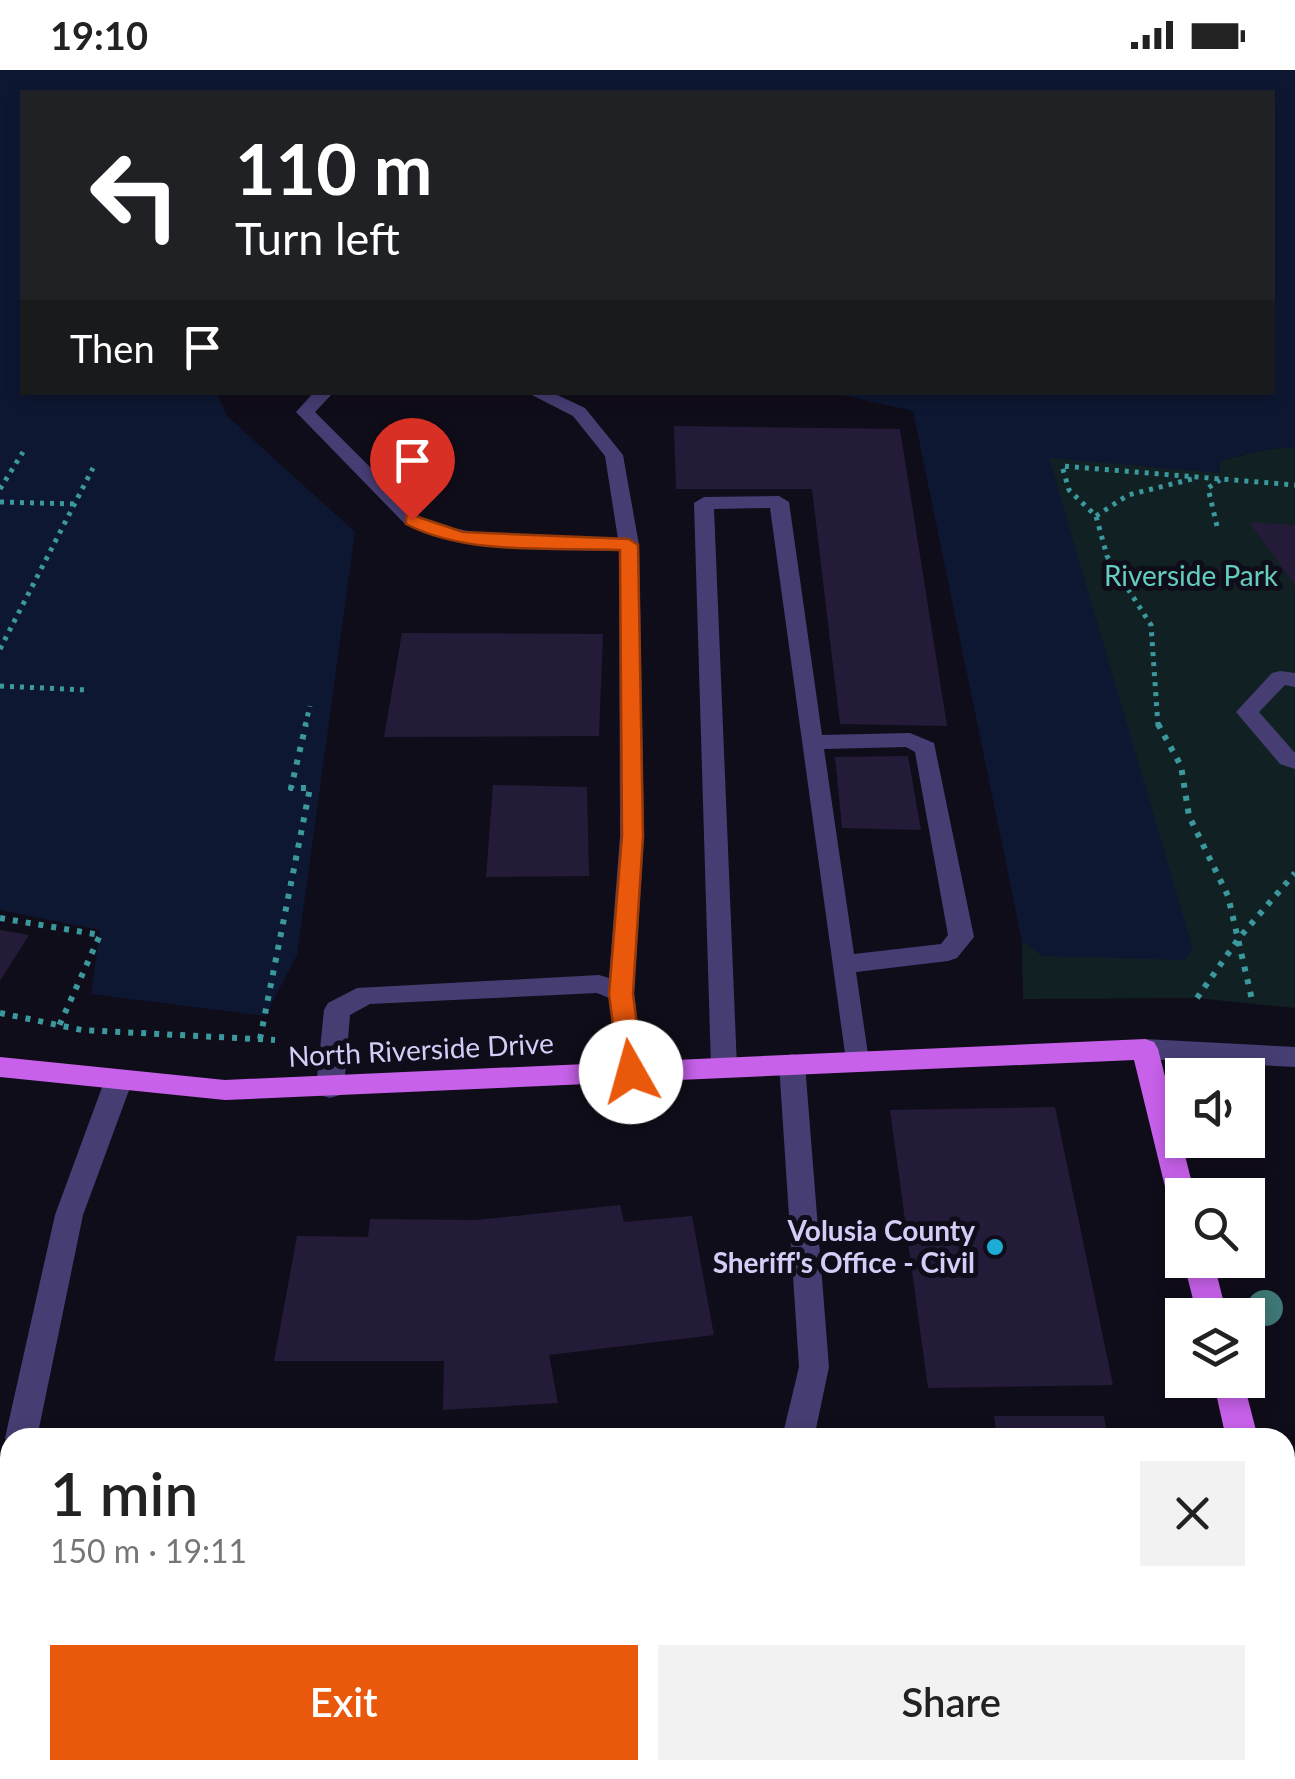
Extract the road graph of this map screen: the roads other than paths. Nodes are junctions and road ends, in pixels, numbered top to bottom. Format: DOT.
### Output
graph roads {
  1 [pos="322,395"];
  2 [pos="542,395"];
  3 [pos="629,545"];
  4 [pos="1295,680"];
  5 [pos="812,742"];
  6 [pos="1295,762"];
  7 [pos="842,964"];
  8 [pos="621,994"];
  9 [pos="1144,1049"];
  10 [pos="1295,1057"];
  11 [pos="856,1060"];
  12 [pos="792,1064"];
  13 [pos="0,1067"];
  14 [pos="724,1068"];
  15 [pos="631,1072"];
  16 [pos="118,1082"];
  17 [pos="330,1088"];
  18 [pos="1177,1178"];
  19 [pos="1232,1398"];
  20 [pos="23,1428"];
  21 [pos="800,1428"];
  22 [pos="1240,1428"];
  1 -- 3 [label="street"];
  2 -- 3 [label="street"];
  3 -- 8 [label="street"];
  4 -- 6 [label="street"];
  5 -- 7 [label="street"];
  5 -- 7 [label="street"];
  5 -- 14 [label="street"];
  7 -- 11 [label="street"];
  8 -- 15 [label="street"];
  8 -- 17 [label="street"];
  9 -- 10 [label="street"];
  9 -- 11 [label="main road, North Riverside Drive"];
  9 -- 18 [label="main road"];
  11 -- 12 [label="main road, North Riverside Drive"];
  12 -- 14 [label="main road, North Riverside Drive"];
  12 -- 21 [label="street"];
  13 -- 16 [label="main road, North Riverside Drive"];
  14 -- 15 [label="main road, North Riverside Drive"];
  15 -- 17 [label="main road, North Riverside Drive"];
  16 -- 17 [label="main road, North Riverside Drive"];
  16 -- 20 [label="street"];
  19 -- 22 [label="main road"];
}
